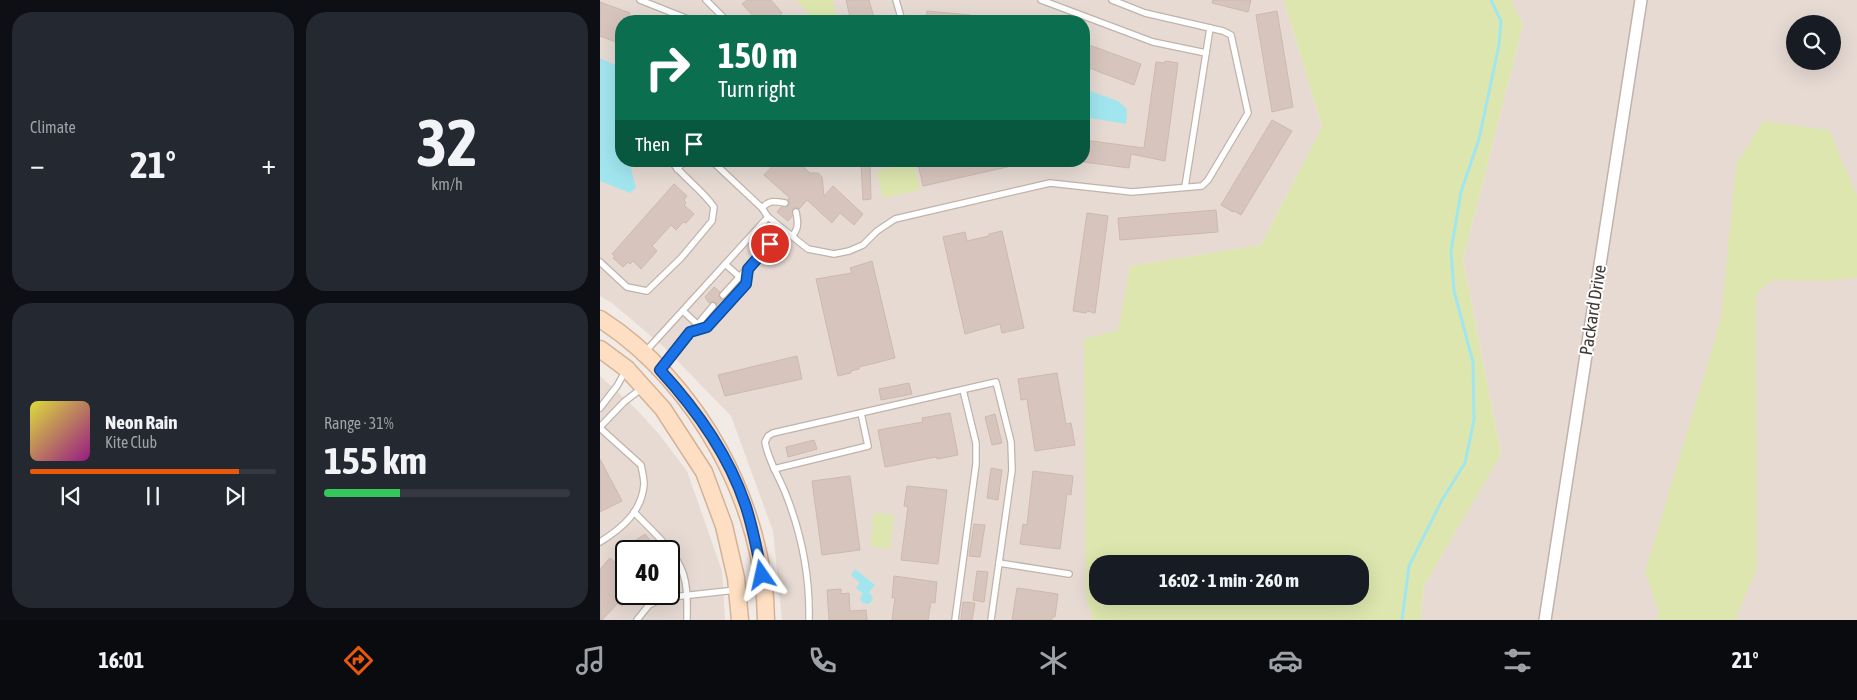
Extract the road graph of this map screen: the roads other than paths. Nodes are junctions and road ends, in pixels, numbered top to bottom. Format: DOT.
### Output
graph roads {
  1 [pos="640,0"];
  2 [pos="706,0"];
  3 [pos="896,0"];
  4 [pos="1041,0"];
  5 [pos="1112,0"];
  6 [pos="1641,0"];
  7 [pos="678,15"];
  8 [pos="721,15"];
  9 [pos="900,15"];
  10 [pos="1081,15"];
  11 [pos="1090,18"];
  12 [pos="1210,28"];
  13 [pos="1206,53"];
  14 [pos="718,167"];
  15 [pos="677,169"];
  16 [pos="1185,187"];
  17 [pos="785,202"];
  18 [pos="762,208"];
  19 [pos="796,212"];
  20 [pos="768,216"];
  21 [pos="783,229"];
  22 [pos="792,236"];
  23 [pos="600,262"];
  24 [pos="725,264"];
  25 [pos="748,269"];
  26 [pos="740,278"];
  27 [pos="723,295"];
  28 [pos="713,306"];
  29 [pos="683,310"];
  30 [pos="600,319"];
  31 [pos="697,324"];
  32 [pos="690,332"];
  33 [pos="600,348"];
  34 [pos="644,354"];
  35 [pos="627,369"];
  36 [pos="660,370"];
  37 [pos="644,386"];
  38 [pos="963,390"];
  39 [pos="600,408"];
  40 [pos="861,413"];
  41 [pos="600,428"];
  42 [pos="774,470"];
  43 [pos="634,512"];
  44 [pos="600,542"];
  45 [pos="999,564"];
  46 [pos="1069,574"];
  47 [pos="738,590"];
  48 [pos="687,596"];
  49 [pos="637,620"];
  50 [pos="686,620"];
  51 [pos="740,620"];
  52 [pos="766,620"];
  53 [pos="809,620"];
  54 [pos="955,620"];
  55 [pos="991,620"];
  56 [pos="1545,620"];
  1 -- 7 [label="lane"];
  2 -- 8 [label="lane"];
  3 -- 9 [label="lane"];
  4 -- 10 [label="lane"];
  5 -- 12 [label="lane"];
  6 -- 56 [label="street, Packard Drive"];
  11 -- 13 [label="lane"];
  12 -- 13 [label="lane"];
  12 -- 16 [label="lane"];
  13 -- 16 [label="lane"];
  14 -- 18 [label="lane"];
  15 -- 23 [label="lane"];
  16 -- 22 [label="lane"];
  17 -- 18 [label="lane"];
  18 -- 20 [label="lane"];
  19 -- 22 [label="lane"];
  20 -- 21 [label="lane"];
  20 -- 24 [label="lane"];
  21 -- 22 [label="lane"];
  21 -- 25 [label="lane"];
  24 -- 26 [label="lane"];
  24 -- 29 [label="lane"];
  25 -- 26 [label="lane"];
  25 -- 32 [label="lane"];
  26 -- 27 [label="lane"];
  28 -- 31 [label="lane"];
  29 -- 31 [label="lane"];
  29 -- 34 [label="lane"];
  30 -- 34 [label="street"];
  31 -- 32 [label="lane"];
  32 -- 36 [label="lane"];
  33 -- 35 [label="street"];
  34 -- 35 [label="street"];
  34 -- 36 [label="street"];
  35 -- 37 [label="street"];
  35 -- 39 [label="lane"];
  36 -- 37 [label="street"];
  36 -- 52 [label="street"];
  37 -- 41 [label="lane"];
  37 -- 47 [label="street"];
  38 -- 40 [label="lane"];
  38 -- 45 [label="lane"];
  38 -- 54 [label="lane"];
  40 -- 42 [label="lane"];
  40 -- 42 [label="lane"];
  41 -- 43 [label="lane"];
  42 -- 53 [label="lane"];
  43 -- 44 [label="lane"];
  43 -- 48 [label="lane"];
  45 -- 46 [label="lane"];
  45 -- 55 [label="lane"];
  47 -- 48 [label="lane"];
  47 -- 51 [label="street"];
  48 -- 49 [label="lane"];
  48 -- 50 [label="lane"];
}
